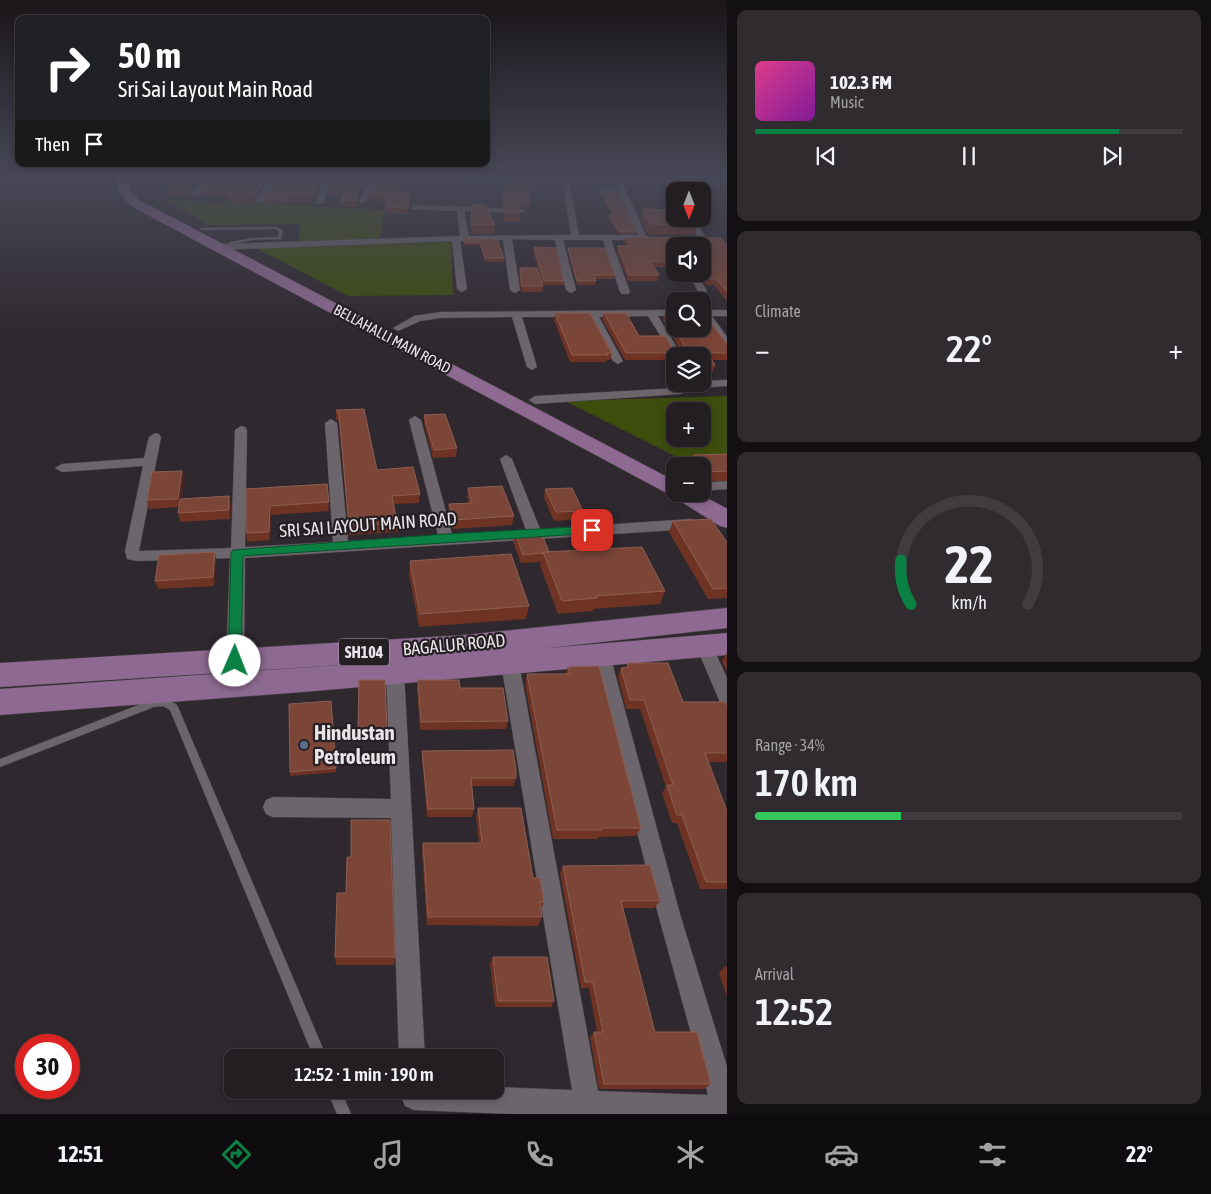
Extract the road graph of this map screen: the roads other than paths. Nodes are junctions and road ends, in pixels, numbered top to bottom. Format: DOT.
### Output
graph roads {
  1 [pos="199,229"];
  2 [pos="202,229"];
  3 [pos="251,229"];
  4 [pos="279,229"];
  5 [pos="460,229"];
  6 [pos="574,229"];
  7 [pos="639,229"];
  8 [pos="558,237"];
  9 [pos="575,237"];
  10 [pos="508,238"];
  11 [pos="606,238"];
  12 [pos="643,238"];
  13 [pos="659,238"];
  14 [pos="460,239"];
  15 [pos="235,244"];
  16 [pos="697,282"];
  17 [pos="462,289"];
  18 [pos="515,290"];
  19 [pos="571,290"];
  20 [pos="702,291"];
  21 [pos="625,292"];
  22 [pos="651,313"];
  23 [pos="666,313"];
  24 [pos="711,313"];
  25 [pos="727,313"];
  26 [pos="516,314"];
  27 [pos="593,314"];
  28 [pos="711,323"];
  29 [pos="398,328"];
  30 [pos="672,347"];
  31 [pos="727,347"];
  32 [pos="618,361"];
  33 [pos="532,367"];
  34 [pos="727,383"];
  35 [pos="535,400"];
  36 [pos="415,420"];
  37 [pos="331,423"];
  38 [pos="241,430"];
  39 [pos="154,437"];
  40 [pos="506,459"];
  41 [pos="149,462"];
  42 [pos="62,468"];
  43 [pos="666,469"];
  44 [pos="666,485"];
  45 [pos="727,486"];
  46 [pos="711,487"];
  47 [pos="711,493"];
  48 [pos="695,502"];
  49 [pos="727,502"];
  50 [pos="727,521"];
  51 [pos="535,534"];
  52 [pos="446,538"];
  53 [pos="341,545"];
  54 [pos="237,553"];
  55 [pos="727,618"];
  56 [pos="716,645"];
  57 [pos="601,655"];
  58 [pos="235,661"];
  59 [pos="510,663"];
  60 [pos="394,672"];
  61 [pos="0,675"];
  62 [pos="0,702"];
  63 [pos="727,702"];
  64 [pos="0,763"];
  65 [pos="273,807"];
  66 [pos="400,809"];
  67 [pos="317,1049"];
  68 [pos="412,1049"];
  69 [pos="338,1099"];
  70 [pos="443,1099"];
  71 [pos="588,1109"];
  72 [pos="727,1111"];
  73 [pos="344,1114"];
  1 -- 15 [label="main road, BELLAHALLI MAIN ROAD"];
  2 -- 15 [label="main road, BELLAHALLI MAIN ROAD"];
  3 -- 15 [label="lane"];
  4 -- 15 [label="lane"];
  5 -- 14 [label="street"];
  6 -- 9 [label="street"];
  7 -- 12 [label="street"];
  8 -- 9 [label="street"];
  8 -- 10 [label="street"];
  8 -- 19 [label="street"];
  9 -- 11 [label="street"];
  10 -- 14 [label="street"];
  10 -- 18 [label="street"];
  11 -- 12 [label="street"];
  11 -- 21 [label="street"];
  12 -- 13 [label="street"];
  14 -- 15 [label="street"];
  14 -- 17 [label="street"];
  15 -- 29 [label="main road, BELLAHALLI MAIN ROAD"];
  15 -- 44 [label="main road, BELLAHALLI MAIN ROAD"];
  16 -- 20 [label="street"];
  22 -- 23 [label="street"];
  22 -- 27 [label="street"];
  22 -- 30 [label="street"];
  24 -- 25 [label="street"];
  26 -- 27 [label="street"];
  26 -- 29 [label="street"];
  26 -- 33 [label="street"];
  27 -- 32 [label="street"];
  28 -- 31 [label="street"];
  29 -- 35 [label="main road, BELLAHALLI MAIN ROAD"];
  34 -- 35 [label="street"];
  35 -- 43 [label="main road, BELLAHALLI MAIN ROAD"];
  36 -- 52 [label="street"];
  37 -- 53 [label="street"];
  38 -- 54 [label="street"];
  39 -- 41 [label="street, SRI SAI LAYOUT MAIN ROAD"];
  40 -- 51 [label="street"];
  41 -- 42 [label="street"];
  41 -- 54 [label="street, SRI SAI LAYOUT MAIN ROAD"];
  45 -- 46 [label="street"];
  47 -- 49 [label="main road"];
  48 -- 50 [label="main road"];
  50 -- 51 [label="street, SRI SAI LAYOUT MAIN ROAD"];
  51 -- 52 [label="street, SRI SAI LAYOUT MAIN ROAD"];
  52 -- 53 [label="street, SRI SAI LAYOUT MAIN ROAD"];
  53 -- 54 [label="street, SRI SAI LAYOUT MAIN ROAD"];
  54 -- 58 [label="street"];
  55 -- 58 [label="main road, BAGALUR ROAD / SH104"];
  56 -- 57 [label="main road, BAGALUR ROAD / SH104"];
  56 -- 63 [label="street"];
  57 -- 59 [label="main road, BAGALUR ROAD / SH104"];
  57 -- 72 [label="street"];
  58 -- 61 [label="main road, BAGALUR ROAD / SH104"];
  59 -- 60 [label="main road, BAGALUR ROAD / SH104"];
  59 -- 71 [label="street"];
  60 -- 62 [label="main road, BAGALUR ROAD / SH104"];
  60 -- 66 [label="street"];
  64 -- 67 [label="lane"];
  65 -- 66 [label="street"];
  66 -- 68 [label="street"];
  69 -- 73 [label="lane"];
  70 -- 71 [label="street"];
  71 -- 72 [label="street"];
}
